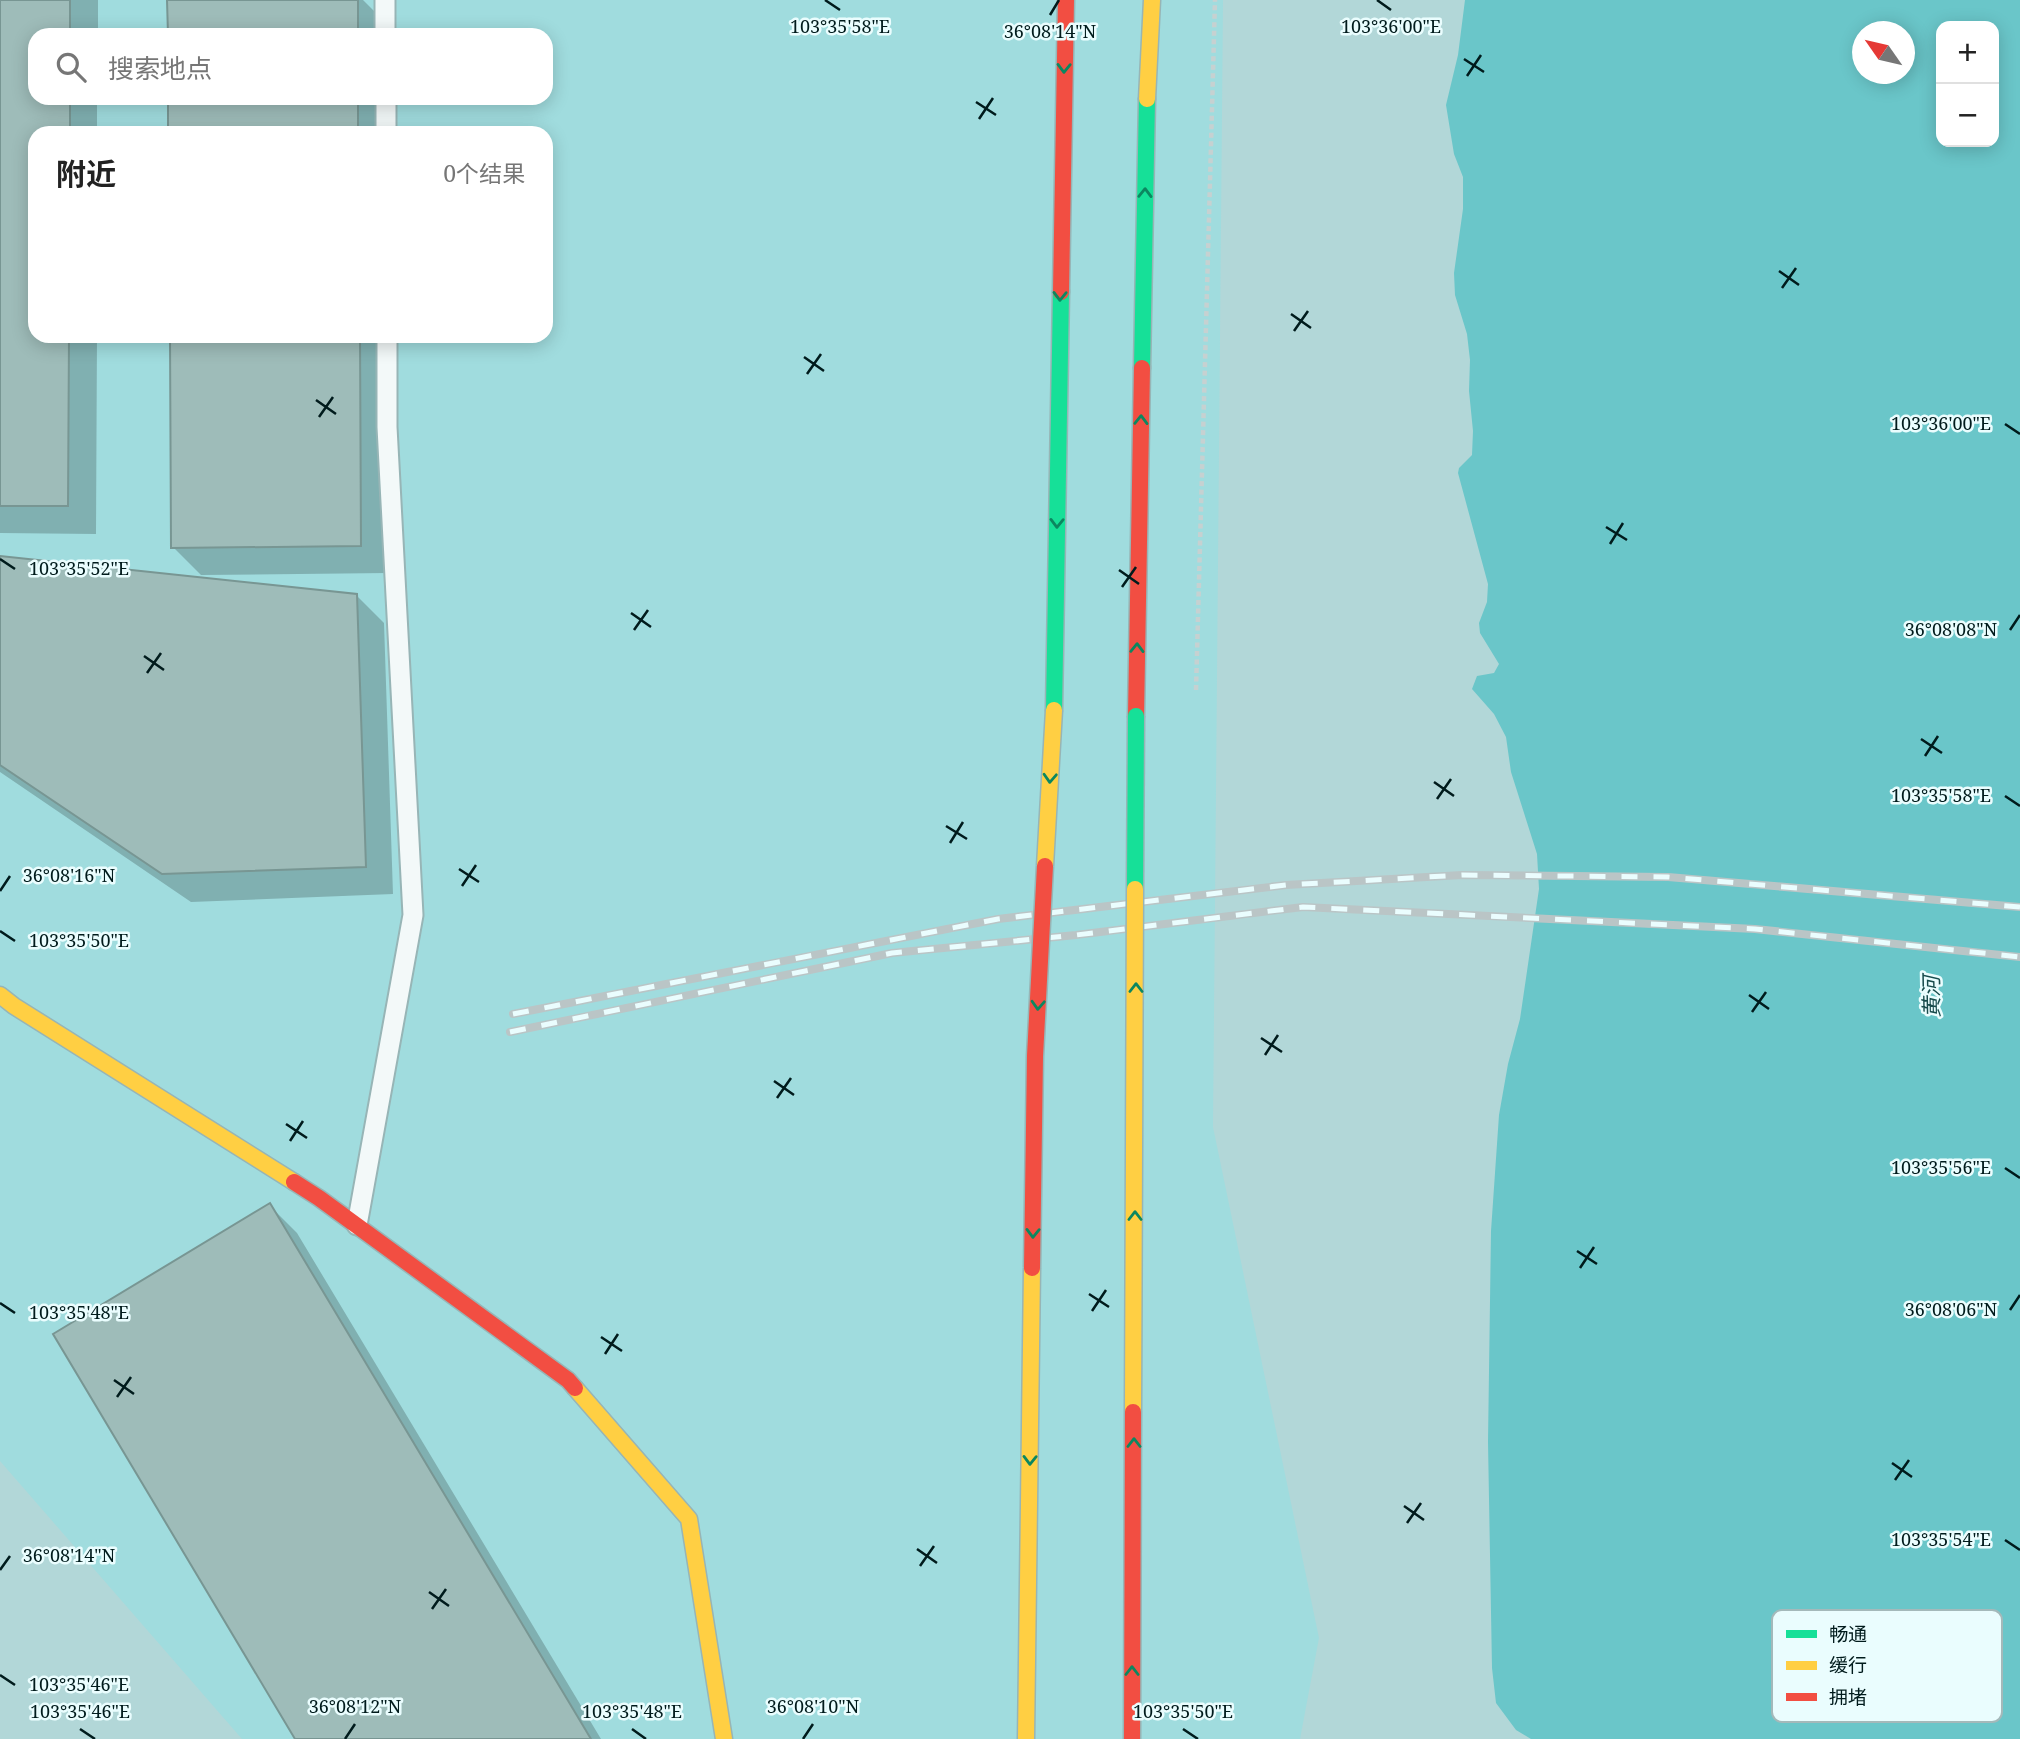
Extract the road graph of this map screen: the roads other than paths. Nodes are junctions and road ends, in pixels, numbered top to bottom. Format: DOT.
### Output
graph roads {
  1 [pos="385,0"];
  2 [pos="1066,0"];
  3 [pos="1152,0"];
  4 [pos="386,28"];
  5 [pos="386,105"];
  6 [pos="386,126"];
  7 [pos="387,343"];
  8 [pos="0,995"];
  9 [pos="357,1226"];
  10 [pos="724,1739"];
  11 [pos="1026,1739"];
  12 [pos="1132,1739"];
  1 -- 4 [label="lane"];
  2 -- 11 [label="main road, one-way, bridge"];
  12 -- 3 [label="main road, one-way, bridge"];
  5 -- 6 [label="lane"];
  7 -- 9 [label="lane"];
  8 -- 9 [label="main road"];
  9 -- 10 [label="main road"];
}
